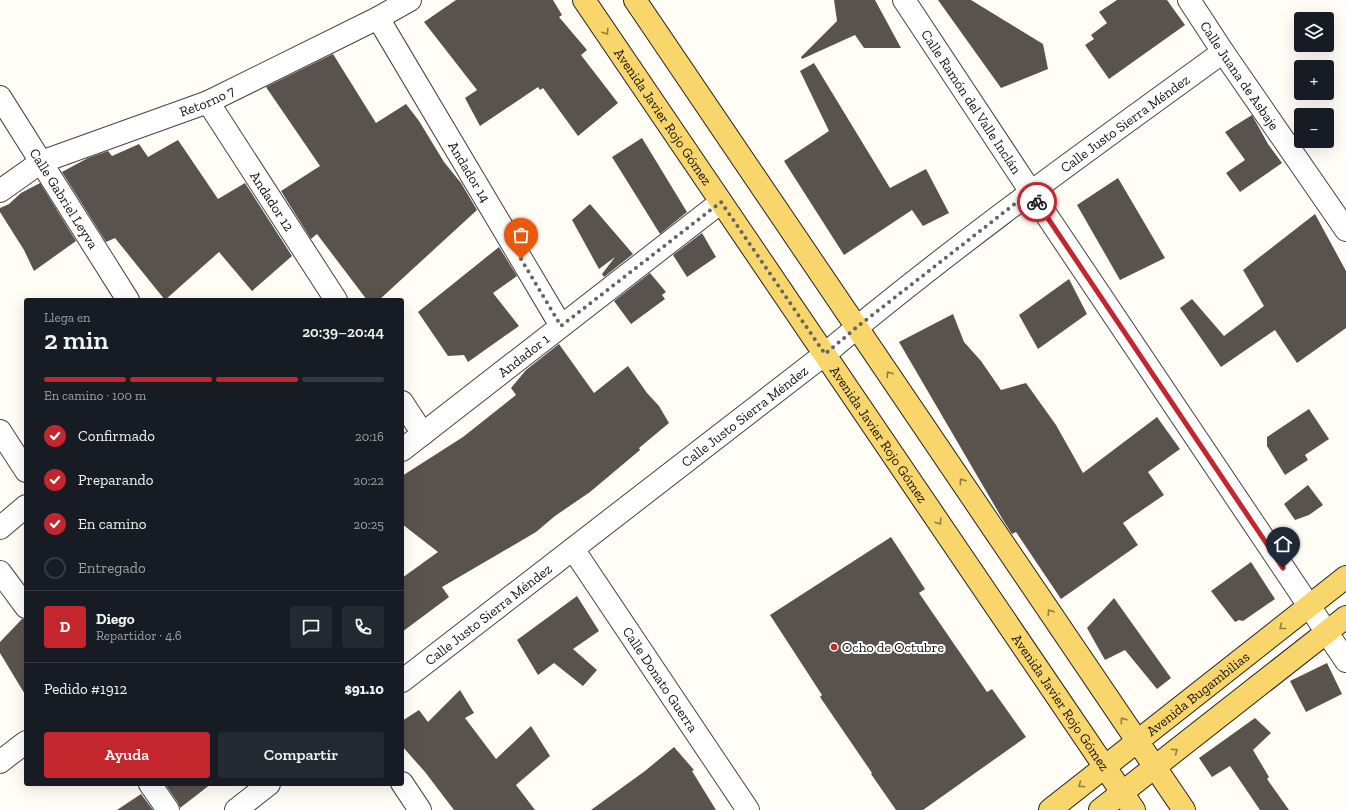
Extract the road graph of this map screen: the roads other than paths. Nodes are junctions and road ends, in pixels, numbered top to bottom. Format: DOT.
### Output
graph roads {
  1 [pos="410,0"];
  2 [pos="584,0"];
  3 [pos="635,0"];
  4 [pos="904,0"];
  5 [pos="1189,0"];
  6 [pos="378,18"];
  7 [pos="1223,52"];
  8 [pos="0,97"];
  9 [pos="208,102"];
  10 [pos="41,162"];
  11 [pos="0,191"];
  12 [pos="1030,192"];
  13 [pos="721,202"];
  14 [pos="1346,230"];
  15 [pos="127,298"];
  16 [pos="335,298"];
  17 [pos="561,326"];
  18 [pos="857,327"];
  19 [pos="825,354"];
  20 [pos="404,405"];
  21 [pos="0,431"];
  22 [pos="422,434"];
  23 [pos="404,448"];
  24 [pos="24,468"];
  25 [pos="24,508"];
  26 [pos="0,528"];
  27 [pos="573,549"];
  28 [pos="0,572"];
  29 [pos="1346,577"];
  30 [pos="24,604"];
  31 [pos="1309,606"];
  32 [pos="1346,617"];
  33 [pos="1326,632"];
  34 [pos="1346,661"];
  35 [pos="404,679"];
  36 [pos="1138,741"];
  37 [pos="24,744"];
  38 [pos="0,762"];
  39 [pos="1155,766"];
  40 [pos="1104,767"];
  41 [pos="151,786"];
  42 [pos="266,786"];
  43 [pos="404,786"];
  44 [pos="1128,801"];
  45 [pos="168,810"];
  46 [pos="236,810"];
  47 [pos="420,810"];
  48 [pos="748,810"];
  49 [pos="1050,810"];
  50 [pos="1100,810"];
  51 [pos="1184,810"];
  1 -- 6 [label="street, Retorno 7"];
  2 -- 13 [label="main road, Avenida Javier Rojo Gómez, one-way"];
  3 -- 18 [label="main road"];
  4 -- 12 [label="street, Calle Ramón del Valle Inclán"];
  5 -- 7 [label="street, Calle Juana de Asbaje"];
  6 -- 9 [label="street, Retorno 7"];
  6 -- 17 [label="street, Andador 14"];
  7 -- 12 [label="street, Calle Justo Sierra Méndez"];
  7 -- 14 [label="street, Calle Juana de Asbaje"];
  8 -- 10 [label="street, Calle Gabriel Leyva"];
  9 -- 10 [label="street, Retorno 7"];
  9 -- 16 [label="street, Andador 12"];
  10 -- 11 [label="street, Retorno 7"];
  10 -- 15 [label="street, Calle Gabriel Leyva"];
  12 -- 18 [label="street, Calle Justo Sierra Méndez"];
  12 -- 31 [label="street, Calle Ramón del Valle Inclán"];
  13 -- 17 [label="street, Andador 1"];
  13 -- 19 [label="main road, Avenida Javier Rojo Gómez"];
  17 -- 22 [label="street, Andador 1"];
  18 -- 19 [label="street, Calle Justo Sierra Méndez"];
  36 -- 18 [label="main road, one-way"];
  19 -- 27 [label="street, Calle Justo Sierra Méndez"];
  19 -- 40 [label="main road, Avenida Javier Rojo Gómez, one-way"];
  20 -- 22 [label="street"];
  21 -- 24 [label="street"];
  22 -- 23 [label="street, Andador 1"];
  25 -- 26 [label="street"];
  27 -- 35 [label="street, Calle Justo Sierra Méndez"];
  27 -- 48 [label="street, Calle Donato Guerra"];
  28 -- 30 [label="street"];
  29 -- 31 [label="main road, Avenida Bugambilias"];
  31 -- 33 [label="street, Calle Ramón del Valle Inclán"];
  31 -- 36 [label="main road, Avenida Bugambilias, one-way"];
  32 -- 33 [label="main road"];
  33 -- 34 [label="street, Calle Ramón del Valle Inclán"];
  39 -- 33 [label="main road, one-way"];
  36 -- 39 [label="main road"];
  36 -- 40 [label="main road, Avenida Bugambilias"];
  37 -- 38 [label="street"];
  39 -- 44 [label="main road"];
  39 -- 51 [label="main road"];
  40 -- 44 [label="main road, Avenida Javier Rojo Gómez"];
  40 -- 49 [label="main road, Avenida Bugambilias, one-way"];
  41 -- 45 [label="street"];
  42 -- 46 [label="street"];
  43 -- 47 [label="street"];
  44 -- 50 [label="main road"];
}
